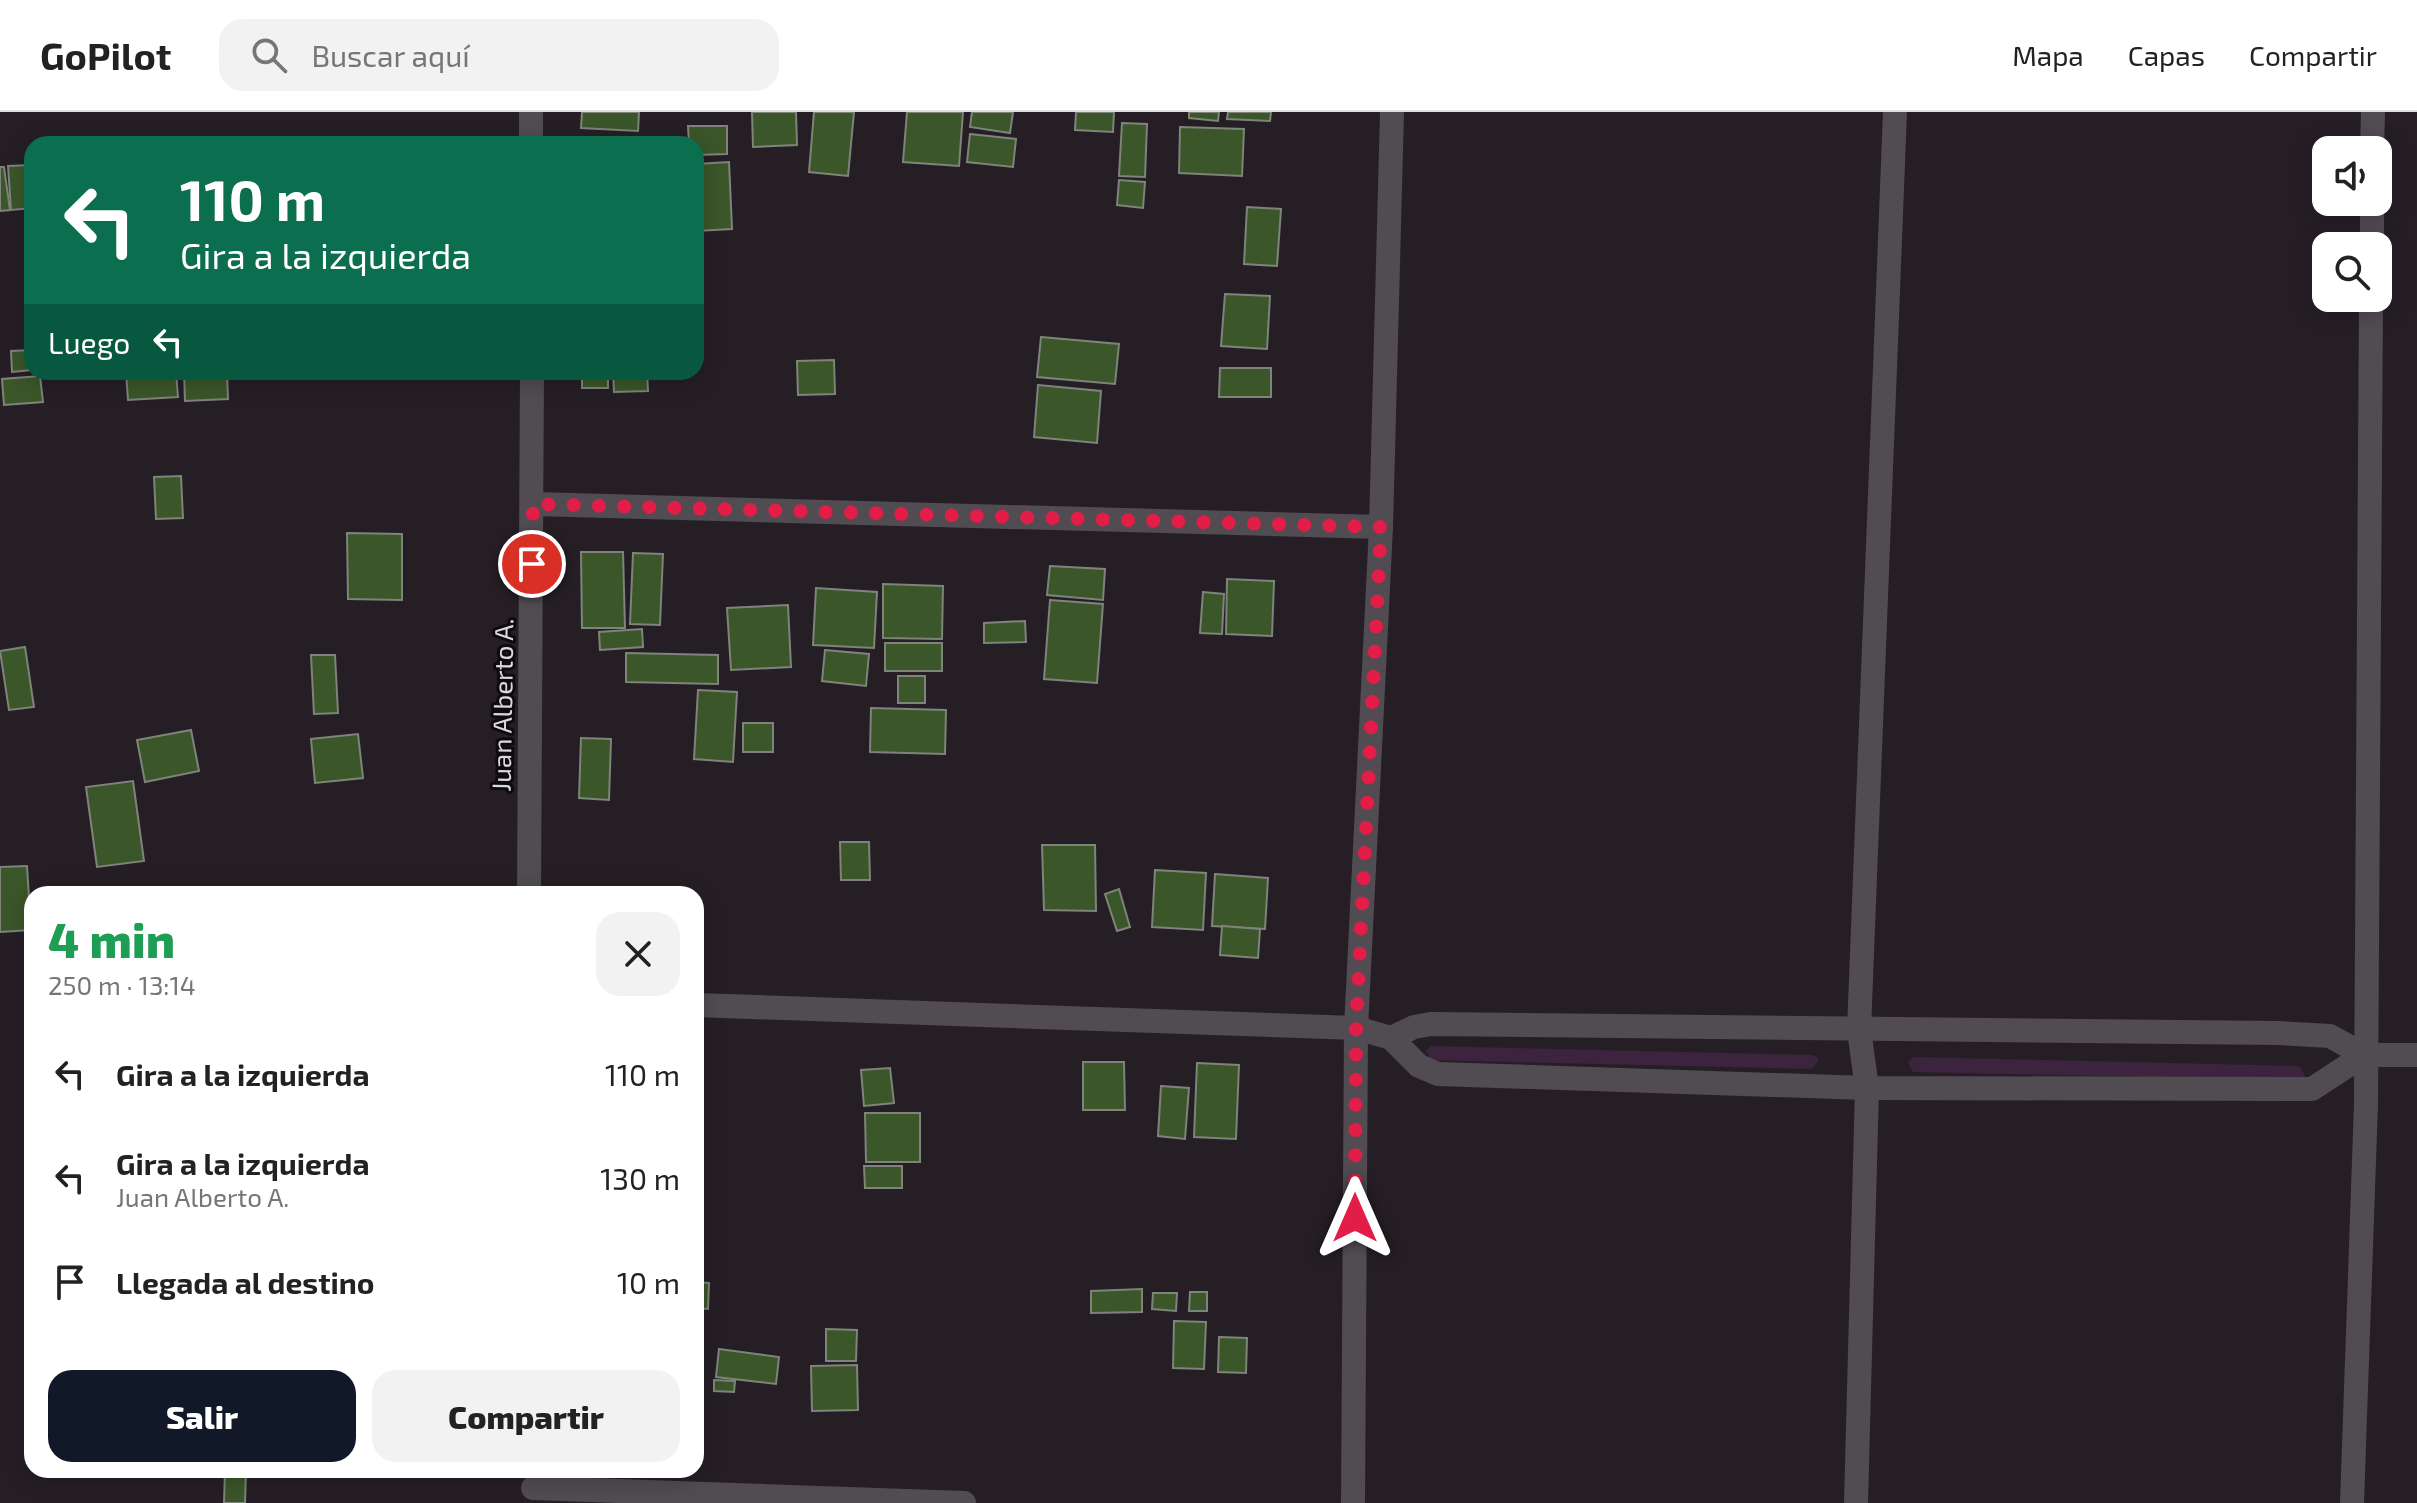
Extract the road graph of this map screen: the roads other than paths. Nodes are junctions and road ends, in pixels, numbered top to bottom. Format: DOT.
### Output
graph roads {
  1 [pos="531,112"];
  2 [pos="1392,112"];
  3 [pos="1895,112"];
  4 [pos="2373,112"];
  5 [pos="531,136"];
  6 [pos="2372,136"];
  7 [pos="2371,312"];
  8 [pos="532,380"];
  9 [pos="533,504"];
  10 [pos="1381,527"];
  11 [pos="529,886"];
  12 [pos="704,1005"];
  13 [pos="1356,1028"];
  14 [pos="1859,1030"];
  15 [pos="1391,1038"];
  16 [pos="2364,1055"];
  17 [pos="2417,1055"];
  18 [pos="1867,1088"];
  19 [pos="533,1487"];
  20 [pos="964,1503"];
  21 [pos="1353,1503"];
  22 [pos="1856,1503"];
  23 [pos="2352,1503"];
  1 -- 5 [label="street"];
  2 -- 10 [label="street"];
  3 -- 14 [label="street"];
  4 -- 6 [label="street"];
  7 -- 16 [label="street"];
  8 -- 9 [label="street, Juan Alberto A."];
  9 -- 10 [label="street"];
  9 -- 11 [label="street, Juan Alberto A."];
  10 -- 13 [label="street"];
  12 -- 13 [label="street"];
  13 -- 15 [label="street"];
  13 -- 21 [label="street"];
  14 -- 15 [label="street"];
  14 -- 16 [label="street"];
  14 -- 18 [label="street"];
  15 -- 18 [label="street"];
  16 -- 17 [label="street"];
  16 -- 18 [label="street"];
  16 -- 23 [label="street"];
  18 -- 22 [label="street"];
  19 -- 20 [label="street"];
}
